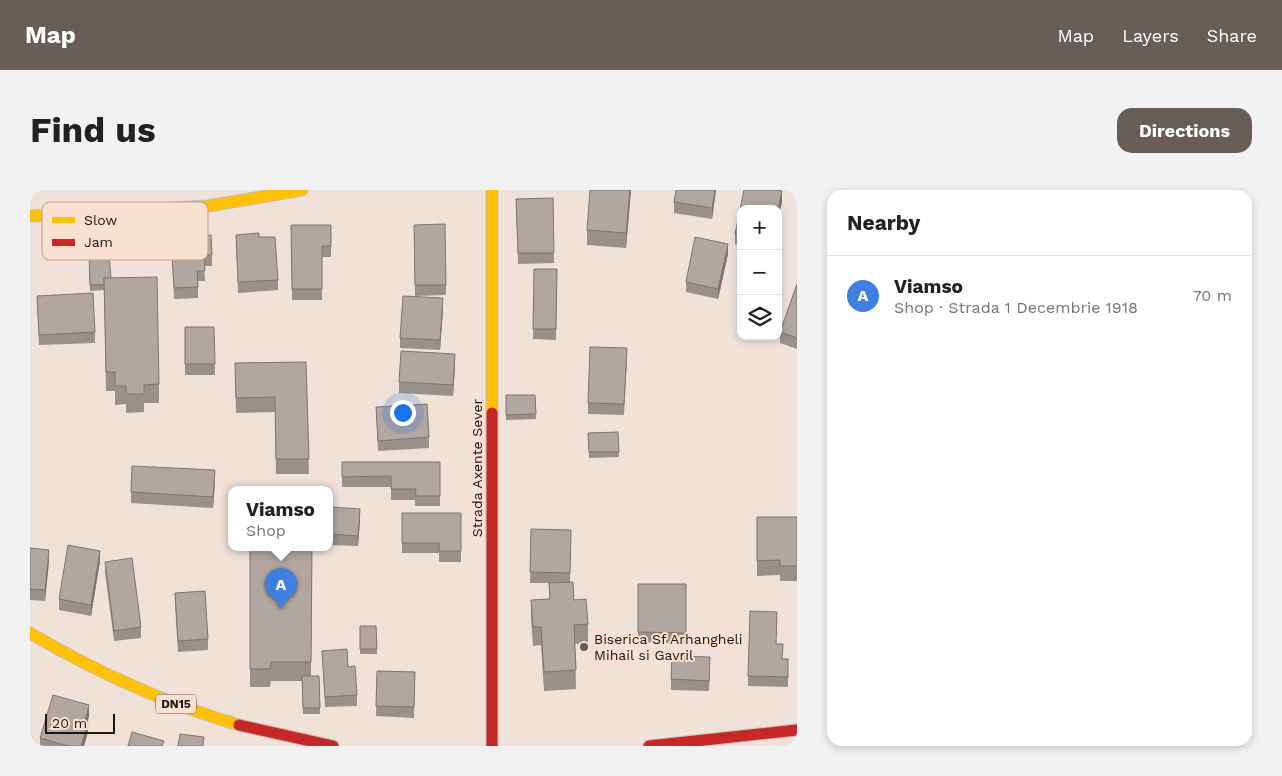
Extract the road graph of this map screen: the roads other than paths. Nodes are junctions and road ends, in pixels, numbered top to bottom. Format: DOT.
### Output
graph roads {
  1 [pos="302,190"];
  2 [pos="492,190"];
  3 [pos="208,206"];
  4 [pos="30,633"];
  5 [pos="797,730"];
  6 [pos="333,746"];
  7 [pos="492,746"];
  8 [pos="649,746"];
  1 -- 3 [label="street"];
  2 -- 7 [label="street, Strada Axente Sever"];
  4 -- 6 [label="street, DN15"];
  5 -- 8 [label="street"];
}
